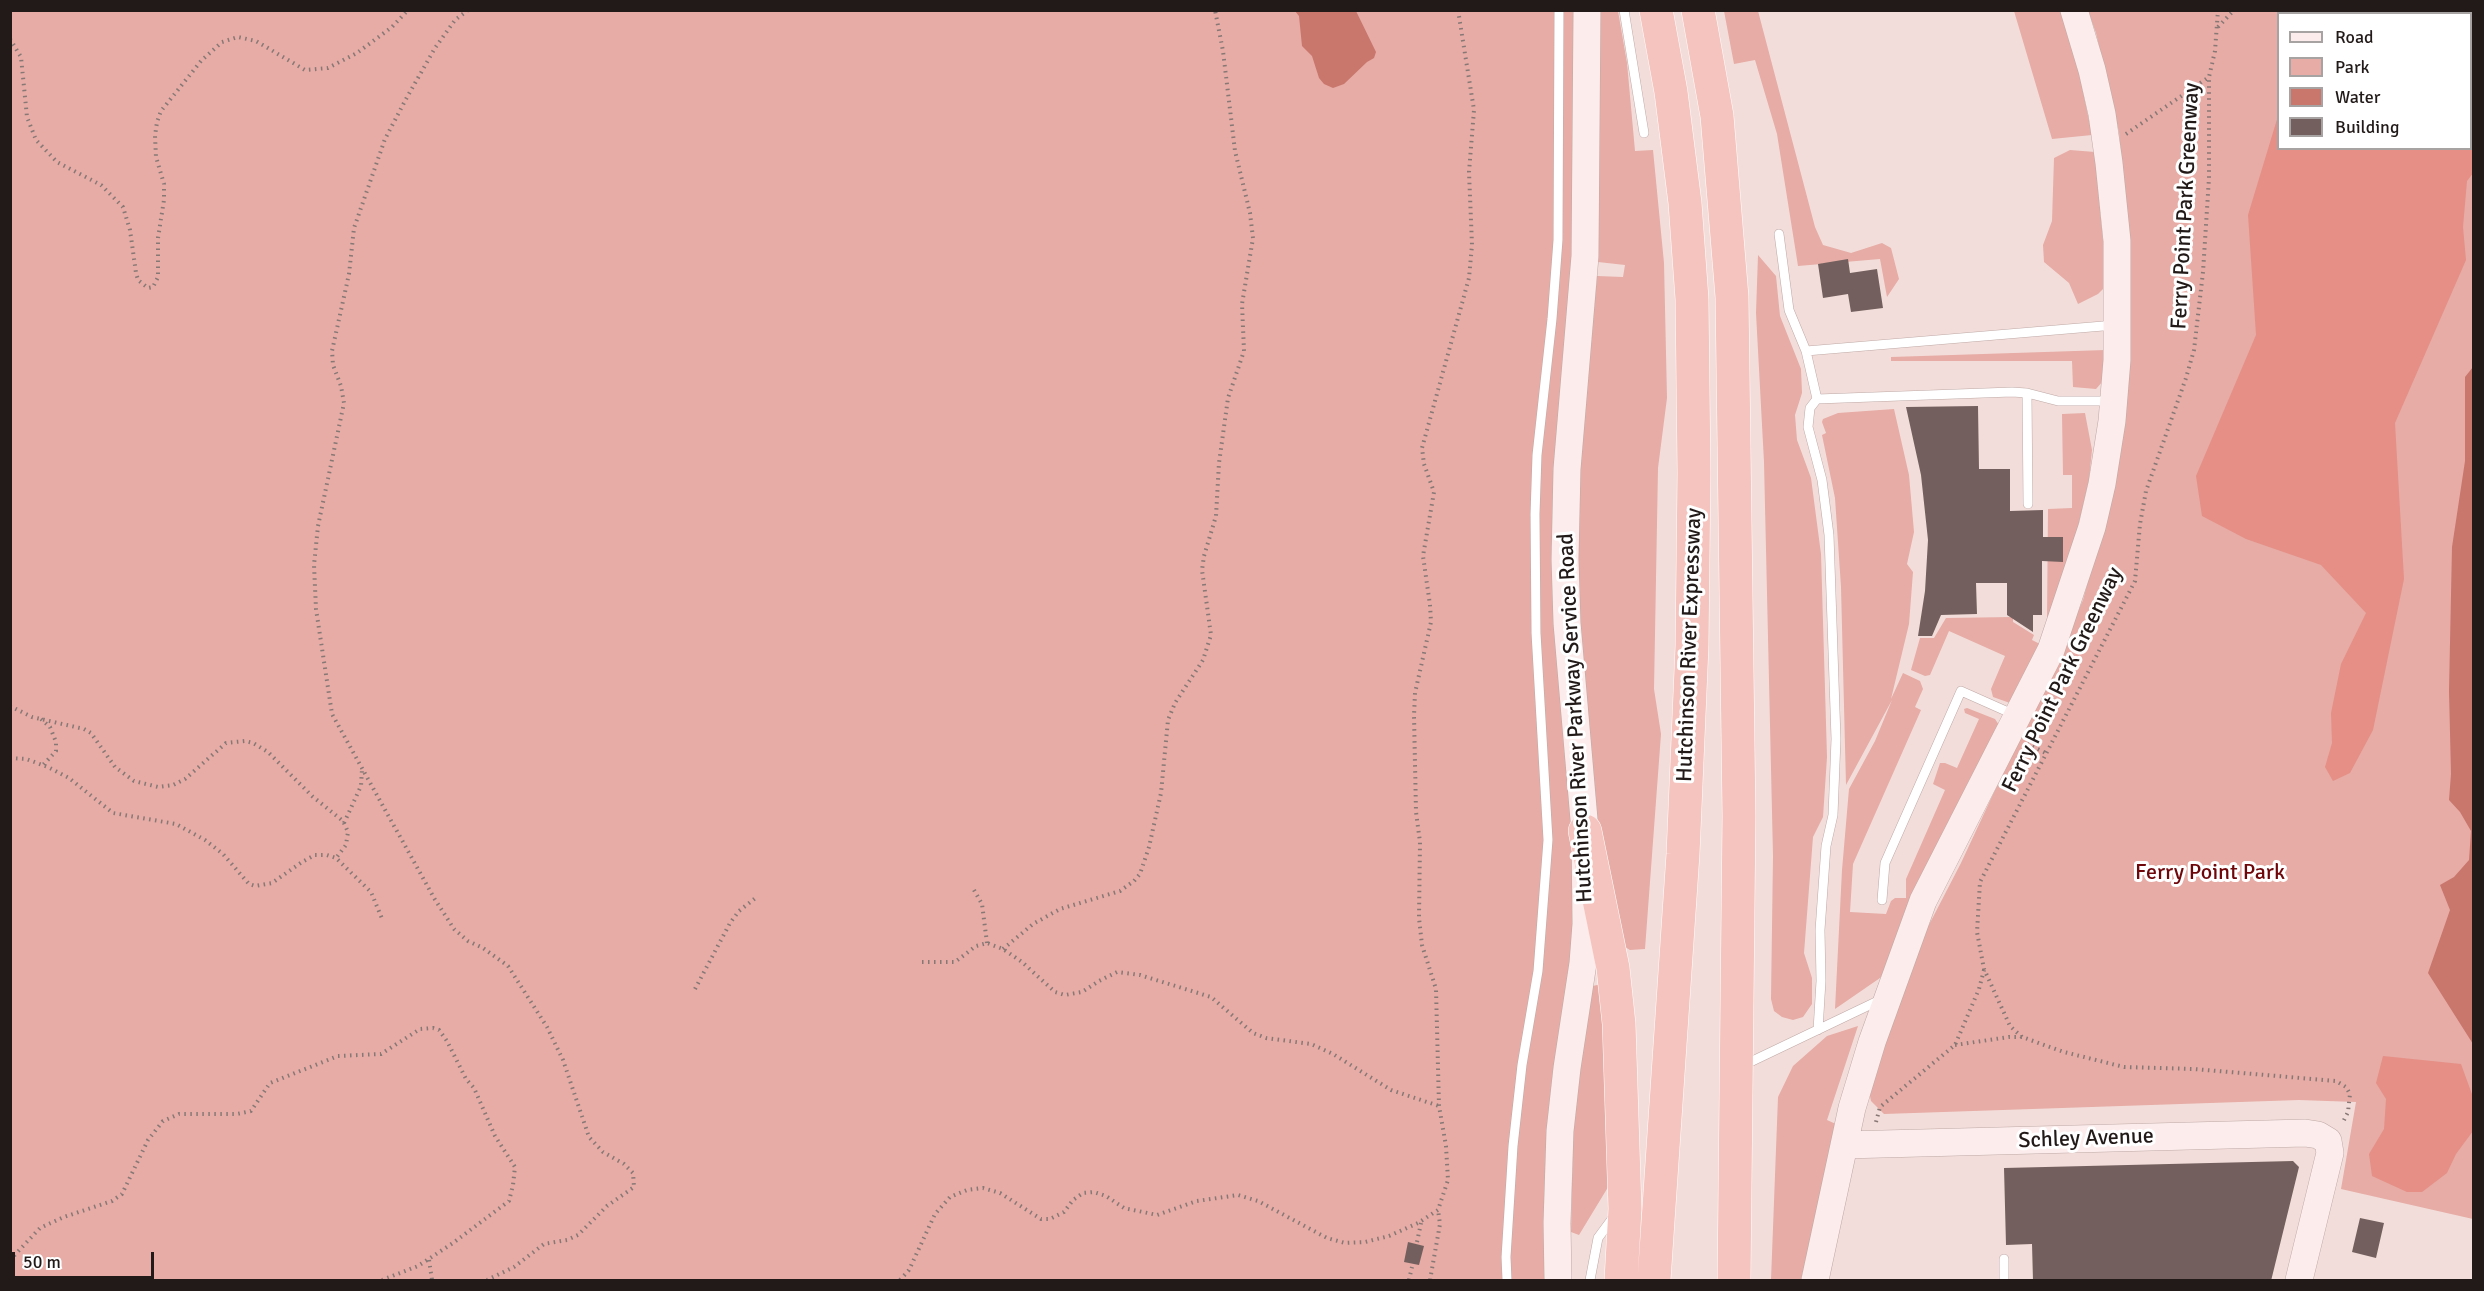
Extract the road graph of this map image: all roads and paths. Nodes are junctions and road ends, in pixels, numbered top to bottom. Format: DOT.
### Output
graph roads {
  1 [pos="408,10"];
  2 [pos="468,10"];
  3 [pos="1215,10"];
  4 [pos="1458,10"];
  5 [pos="1559,10"];
  6 [pos="1587,10"];
  7 [pos="1624,10"];
  8 [pos="1656,10"];
  9 [pos="1698,10"];
  10 [pos="2074,10"];
  11 [pos="2218,10"];
  12 [pos="2234,10"];
  13 [pos="2218,27"];
  14 [pos="10,39"];
  15 [pos="2209,77"];
  16 [pos="1644,133"];
  17 [pos="2120,139"];
  18 [pos="1779,234"];
  19 [pos="2119,324"];
  20 [pos="1806,351"];
  21 [pos="2027,393"];
  22 [pos="1817,399"];
  23 [pos="2114,401"];
  24 [pos="2028,504"];
  25 [pos="10,706"];
  26 [pos="2017,716"];
  27 [pos="40,718"];
  28 [pos="10,759"];
  29 [pos="43,765"];
  30 [pos="362,768"];
  31 [pos="344,823"];
  32 [pos="1585,831"];
  33 [pos="336,858"];
  34 [pos="974,890"];
  35 [pos="758,896"];
  36 [pos="1882,900"];
  37 [pos="384,921"];
  38 [pos="987,943"];
  39 [pos="1003,949"];
  40 [pos="921,962"];
  41 [pos="1984,969"];
  42 [pos="695,989"];
  43 [pos="1889,996"];
  44 [pos="1818,1030"];
  45 [pos="2022,1037"];
  46 [pos="1955,1046"];
  47 [pos="1736,1069"];
  48 [pos="1439,1107"];
  49 [pos="1878,1115"];
  50 [pos="2326,1139"];
  51 [pos="1844,1145"];
  52 [pos="1641,1204"];
  53 [pos="1438,1210"];
  54 [pos="1421,1223"];
  55 [pos="1417,1242"];
  56 [pos="429,1259"];
  57 [pos="2004,1259"];
  58 [pos="10,1260"];
  59 [pos="1412,1267"];
  60 [pos="382,1281"];
  61 [pos="432,1281"];
  62 [pos="487,1281"];
  63 [pos="900,1281"];
  64 [pos="1409,1281"];
  65 [pos="1430,1281"];
  66 [pos="1507,1281"];
  67 [pos="1558,1281"];
  68 [pos="1590,1281"];
  69 [pos="1621,1281"];
  70 [pos="1654,1281"];
  71 [pos="1734,1281"];
  72 [pos="1815,1281"];
  73 [pos="2004,1281"];
  74 [pos="2299,1281"];
  1 -- 14 [label="path"];
  2 -- 30 [label="path"];
  3 -- 39 [label="path"];
  4 -- 48 [label="path"];
  5 -- 66 [label="lane"];
  6 -- 32 [label="street, Hutchinson River Parkway Service Road"];
  7 -- 16 [label="lane"];
  8 -- 52 [label="highway, Hutchinson River Expressway"];
  9 -- 47 [label="highway, Hutchinson River Expressway"];
  10 -- 19 [label="street"];
  11 -- 13 [label="path, Ferry Point Park Greenway"];
  12 -- 13 [label="path"];
  13 -- 15 [label="path, Ferry Point Park Greenway"];
  15 -- 17 [label="path"];
  15 -- 41 [label="path, Ferry Point Park Greenway"];
  18 -- 20 [label="lane"];
  19 -- 20 [label="lane"];
  19 -- 23 [label="street"];
  20 -- 22 [label="lane"];
  21 -- 22 [label="lane"];
  21 -- 23 [label="lane"];
  21 -- 24 [label="lane"];
  22 -- 44 [label="lane"];
  23 -- 26 [label="street"];
  25 -- 27 [label="path"];
  26 -- 36 [label="lane"];
  26 -- 43 [label="street"];
  27 -- 29 [label="path"];
  27 -- 31 [label="path"];
  28 -- 29 [label="path"];
  29 -- 33 [label="path"];
  30 -- 31 [label="path"];
  30 -- 62 [label="path"];
  31 -- 33 [label="path"];
  32 -- 52 [label="highway"];
  32 -- 67 [label="street, Hutchinson River Parkway Service Road"];
  33 -- 37 [label="path"];
  34 -- 38 [label="path"];
  35 -- 42 [label="path"];
  38 -- 39 [label="path"];
  38 -- 40 [label="path"];
  39 -- 48 [label="path"];
  41 -- 45 [label="path, Ferry Point Park Greenway"];
  41 -- 46 [label="path, Ferry Point Park Greenway"];
  43 -- 44 [label="lane"];
  43 -- 51 [label="street"];
  44 -- 47 [label="lane"];
  45 -- 46 [label="path, Ferry Point Park Greenway"];
  45 -- 50 [label="path, Ferry Point Park Greenway"];
  46 -- 49 [label="path, Ferry Point Park Greenway"];
  47 -- 71 [label="highway, Hutchinson River Expressway"];
  48 -- 53 [label="path"];
  50 -- 51 [label="street, Schley Avenue"];
  50 -- 74 [label="street"];
  51 -- 72 [label="street"];
  52 -- 68 [label="lane"];
  52 -- 69 [label="highway"];
  52 -- 70 [label="highway, Hutchinson River Expressway"];
  53 -- 63 [label="path"];
  53 -- 65 [label="path"];
  54 -- 55 [label="path"];
  56 -- 58 [label="path"];
  56 -- 60 [label="path"];
  56 -- 61 [label="path"];
  57 -- 73 [label="lane"];
  59 -- 64 [label="path"];
}
